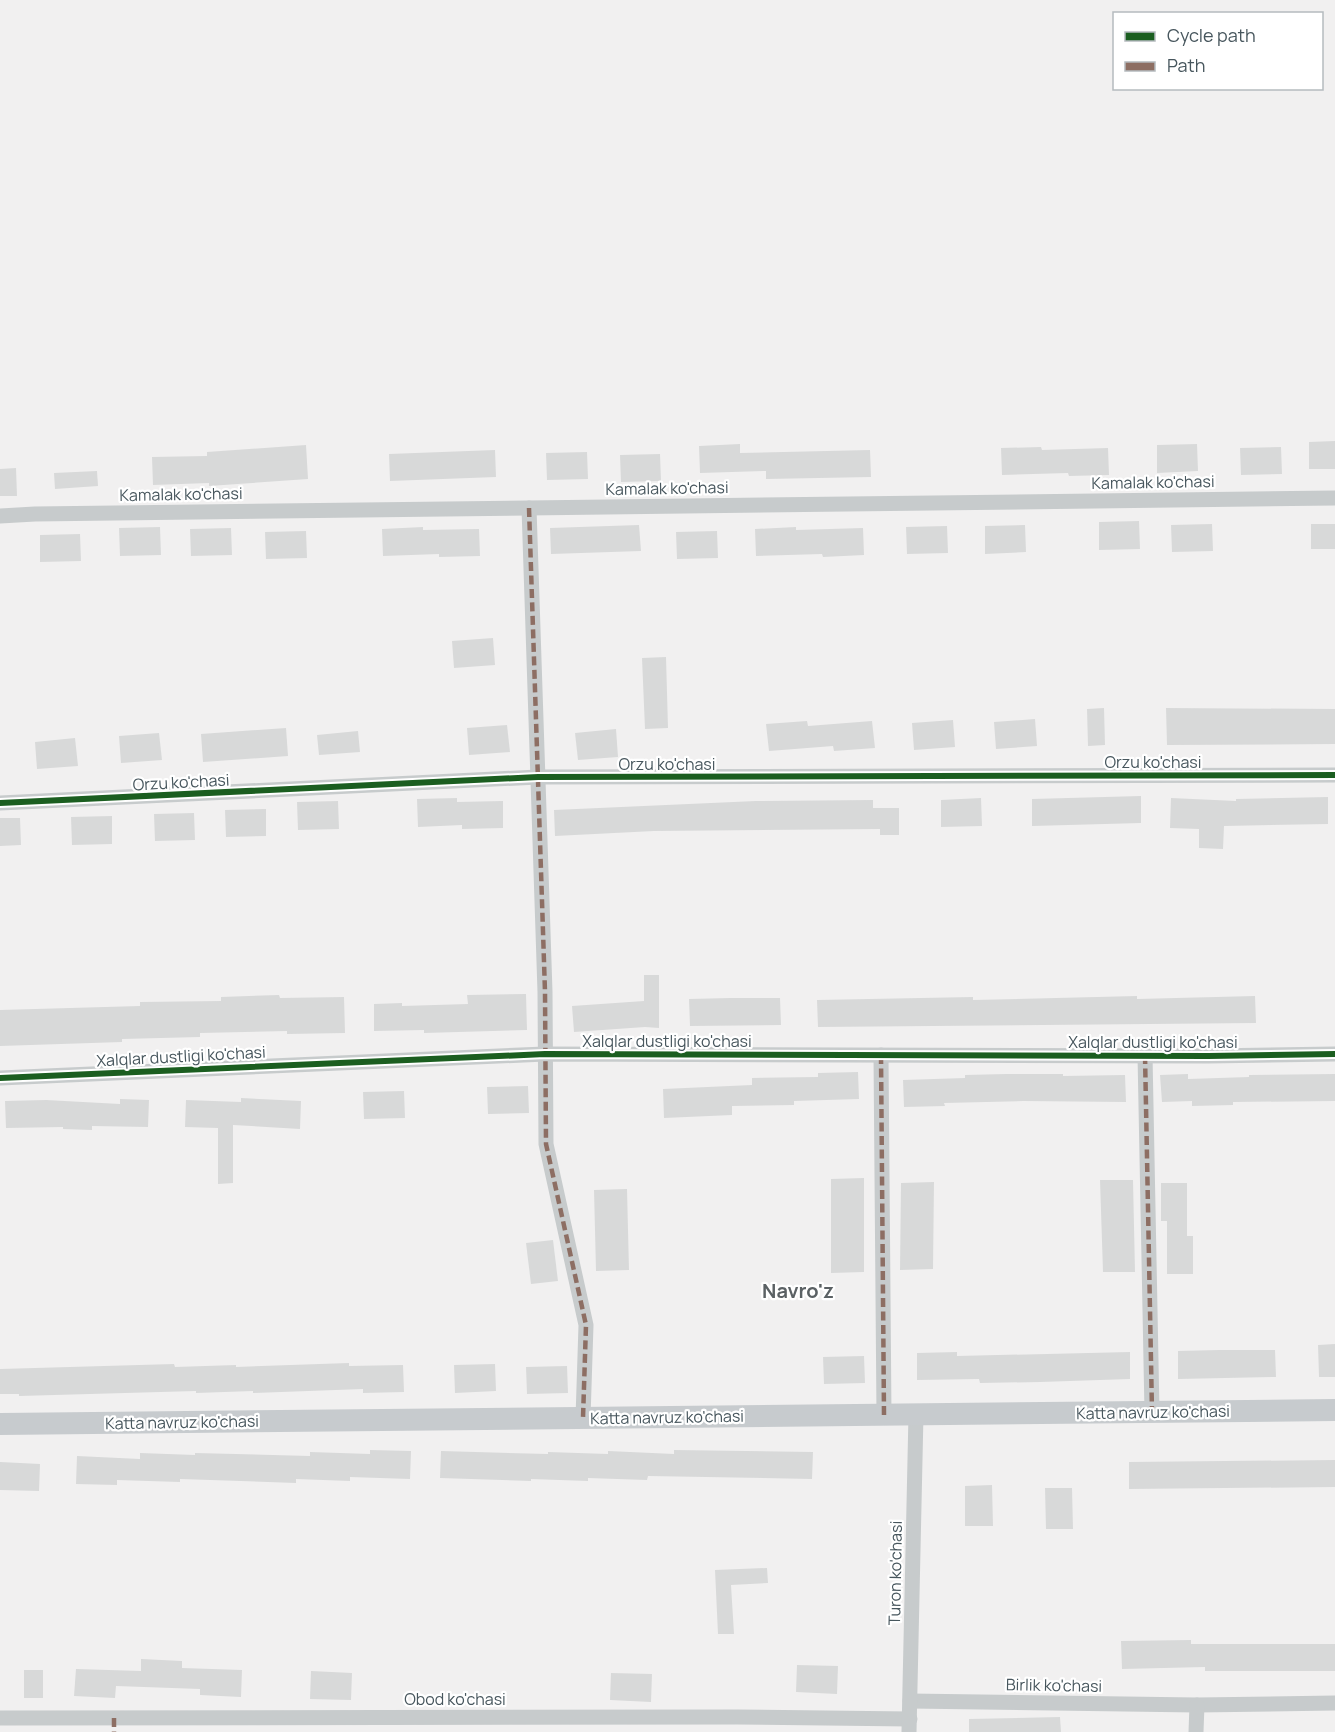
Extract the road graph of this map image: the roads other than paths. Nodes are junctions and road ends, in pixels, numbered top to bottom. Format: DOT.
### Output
graph roads {
  1 [pos="1335,498"];
  2 [pos="529,508"];
  3 [pos="0,516"];
  4 [pos="1335,775"];
  5 [pos="538,777"];
  6 [pos="0,803"];
  7 [pos="545,1054"];
  8 [pos="1335,1054"];
  9 [pos="881,1055"];
  10 [pos="1145,1055"];
  11 [pos="0,1078"];
  12 [pos="1335,1410"];
  13 [pos="1152,1412"];
  14 [pos="916,1414"];
  15 [pos="884,1415"];
  16 [pos="583,1418"];
  17 [pos="0,1424"];
  18 [pos="910,1701"];
  19 [pos="1335,1703"];
  20 [pos="1197,1705"];
  21 [pos="0,1718"];
  22 [pos="114,1725"];
  23 [pos="909,1725"];
  24 [pos="1196,1732"];
  1 -- 2 [label="street, Kamalak ko'chasi"];
  2 -- 3 [label="street, Kamalak ko'chasi"];
  2 -- 5 [label="street"];
  4 -- 5 [label="street, Orzu ko'chasi"];
  5 -- 6 [label="street, Orzu ko'chasi"];
  5 -- 7 [label="street"];
  7 -- 9 [label="street, Xalqlar dustligi ko'chasi"];
  7 -- 11 [label="street, Xalqlar dustligi ko'chasi"];
  7 -- 16 [label="street"];
  8 -- 10 [label="street, Xalqlar dustligi ko'chasi"];
  9 -- 10 [label="street, Xalqlar dustligi ko'chasi"];
  9 -- 15 [label="street"];
  10 -- 13 [label="street"];
  12 -- 13 [label="street, Katta navruz ko'chasi"];
  13 -- 14 [label="street, Katta navruz ko'chasi"];
  14 -- 15 [label="street, Katta navruz ko'chasi"];
  14 -- 18 [label="street, Turon ko'chasi"];
  15 -- 16 [label="street, Katta navruz ko'chasi"];
  16 -- 17 [label="street, Katta navruz ko'chasi"];
  18 -- 20 [label="street, Birlik ko'chasi"];
  18 -- 23 [label="street, Turon ko'chasi"];
  19 -- 20 [label="street, Birlik ko'chasi"];
  20 -- 24 [label="street"];
  21 -- 22 [label="street, Obod ko'chasi"];
  22 -- 23 [label="street, Obod ko'chasi"];
}
